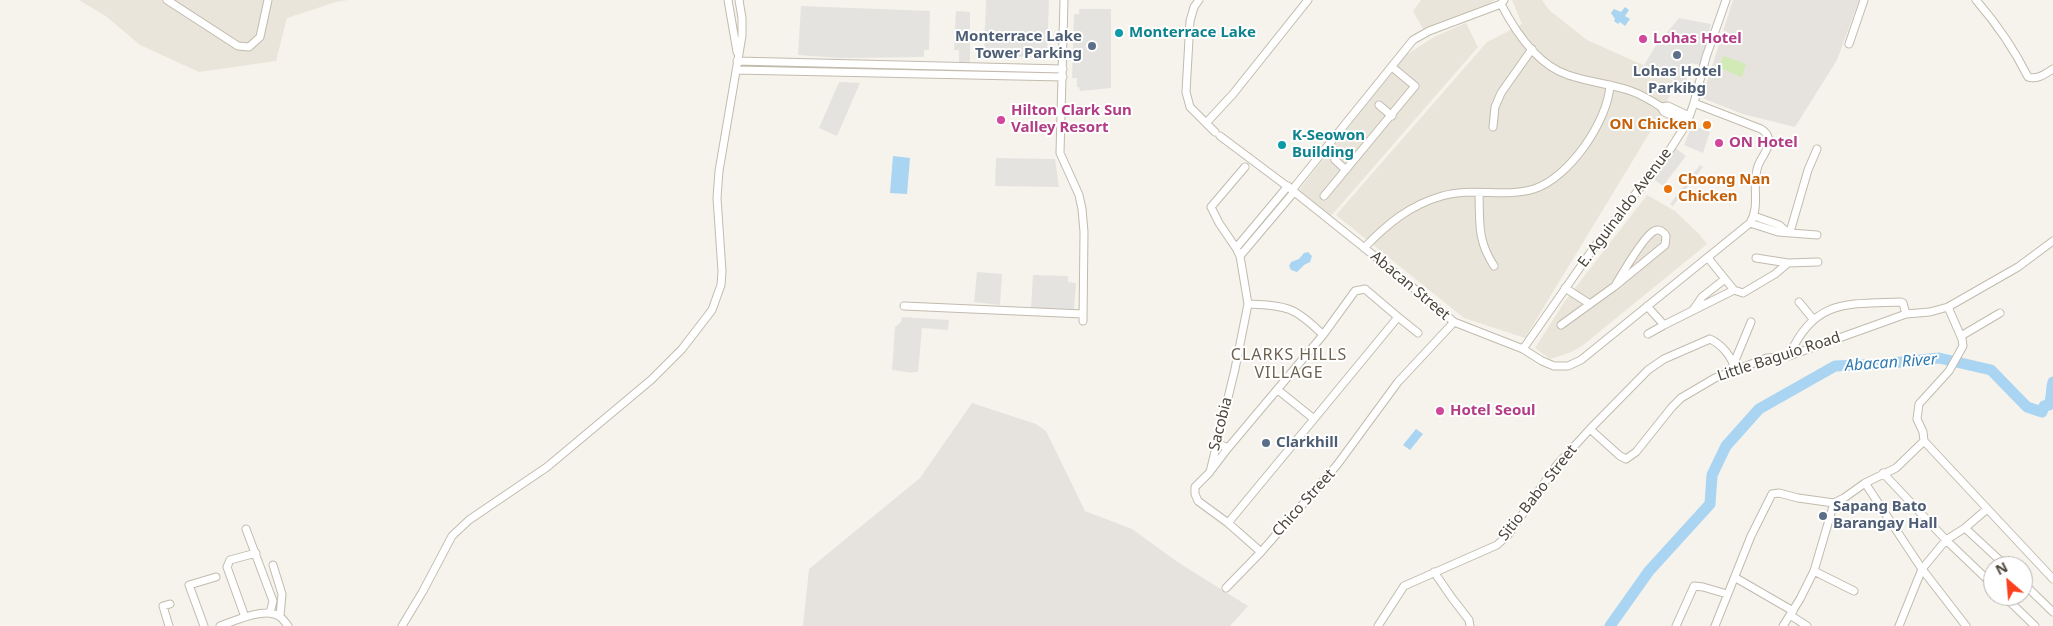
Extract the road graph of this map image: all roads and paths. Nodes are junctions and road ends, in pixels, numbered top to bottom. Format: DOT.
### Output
graph roads {
  1 [pos="167,0"];
  2 [pos="268,0"];
  3 [pos="728,0"];
  4 [pos="739,0"];
  5 [pos="1064,0"];
  6 [pos="1199,0"];
  7 [pos="1308,0"];
  8 [pos="1726,0"];
  9 [pos="1864,0"];
  10 [pos="1976,0"];
  11 [pos="1503,2"];
  12 [pos="1849,44"];
  13 [pos="1532,49"];
  14 [pos="737,58"];
  15 [pos="1392,66"];
  16 [pos="2053,69"];
  17 [pos="736,70"];
  18 [pos="1063,73"];
  19 [pos="1610,86"];
  20 [pos="1694,103"];
  21 [pos="1379,105"];
  22 [pos="1392,116"];
  23 [pos="1688,119"];
  24 [pos="1207,122"];
  25 [pos="1494,127"];
  26 [pos="1817,149"];
  27 [pos="1335,160"];
  28 [pos="1245,167"];
  29 [pos="1346,170"];
  30 [pos="1291,189"];
  31 [pos="1479,193"];
  32 [pos="1324,196"];
  33 [pos="1754,216"];
  34 [pos="1750,223"];
  35 [pos="1789,232"];
  36 [pos="1817,235"];
  37 [pos="2053,241"];
  38 [pos="1236,248"];
  39 [pos="1364,248"];
  40 [pos="1634,255"];
  41 [pos="1240,256"];
  42 [pos="1708,258"];
  43 [pos="1756,258"];
  44 [pos="1644,262"];
  45 [pos="1818,262"];
  46 [pos="1788,263"];
  47 [pos="1494,266"];
  48 [pos="1725,279"];
  49 [pos="1615,286"];
  50 [pos="1565,288"];
  51 [pos="1734,290"];
  52 [pos="1799,302"];
  53 [pos="1248,304"];
  54 [pos="1590,304"];
  55 [pos="904,306"];
  56 [pos="1647,306"];
  57 [pos="1948,307"];
  58 [pos="1693,310"];
  59 [pos="2000,312"];
  60 [pos="1906,314"];
  61 [pos="1398,317"];
  62 [pos="1813,319"];
  63 [pos="1454,322"];
  64 [pos="1751,322"];
  65 [pos="1561,325"];
  66 [pos="1664,326"];
  67 [pos="1418,333"];
  68 [pos="1648,334"];
  69 [pos="1323,335"];
  70 [pos="1961,336"];
  71 [pos="1523,349"];
  72 [pos="1789,356"];
  73 [pos="1734,367"];
  74 [pos="1278,390"];
  75 [pos="1314,419"];
  76 [pos="1590,429"];
  77 [pos="1924,441"];
  78 [pos="1217,443"];
  79 [pos="1228,448"];
  80 [pos="1210,472"];
  81 [pos="1883,473"];
  82 [pos="1865,482"];
  83 [pos="1834,503"];
  84 [pos="1987,509"];
  85 [pos="1228,523"];
  86 [pos="1965,528"];
  87 [pos="246,529"];
  88 [pos="1946,540"];
  89 [pos="1261,552"];
  90 [pos="256,553"];
  91 [pos="1995,556"];
  92 [pos="272,565"];
  93 [pos="1922,569"];
  94 [pos="1814,571"];
  95 [pos="1434,572"];
  96 [pos="1983,575"];
  97 [pos="216,577"];
  98 [pos="1736,578"];
  99 [pos="2053,579"];
  100 [pos="1226,588"];
  101 [pos="1854,591"];
  102 [pos="2033,593"];
  103 [pos="1727,594"];
  104 [pos="170,604"];
  105 [pos="2014,606"];
  106 [pos="270,612"];
  107 [pos="2053,612"];
  108 [pos="1792,613"];
  109 [pos="280,616"];
  110 [pos="242,621"];
  111 [pos="169,626"];
  112 [pos="204,626"];
  113 [pos="220,626"];
  114 [pos="288,626"];
  115 [pos="402,626"];
  116 [pos="1378,626"];
  117 [pos="1470,626"];
  118 [pos="1676,626"];
  119 [pos="1715,626"];
  120 [pos="1783,626"];
  121 [pos="1806,626"];
  122 [pos="1899,626"];
  123 [pos="1966,626"];
  124 [pos="2035,626"];
  1 -- 2 [label="street"];
  3 -- 14 [label="street"];
  4 -- 14 [label="street"];
  5 -- 18 [label="street"];
  6 -- 24 [label="street, Abacan Street"];
  7 -- 24 [label="street"];
  8 -- 20 [label="street, E. Aguinaldo Avenue"];
  9 -- 12 [label="street"];
  10 -- 16 [label="street"];
  11 -- 13 [label="street"];
  11 -- 15 [label="street"];
  13 -- 19 [label="street"];
  13 -- 25 [label="street"];
  14 -- 17 [label="street"];
  14 -- 18 [label="street"];
  15 -- 22 [label="street"];
  15 -- 30 [label="street"];
  17 -- 18 [label="street"];
  17 -- 115 [label="street"];
  18 -- 55 [label="street"];
  19 -- 23 [label="street"];
  19 -- 31 [label="street"];
  20 -- 23 [label="street, E. Aguinaldo Avenue"];
  20 -- 33 [label="street, Abacan Street"];
  21 -- 22 [label="street"];
  22 -- 29 [label="street"];
  23 -- 50 [label="street, E. Aguinaldo Avenue"];
  24 -- 30 [label="street, Abacan Street"];
  26 -- 35 [label="street"];
  27 -- 29 [label="street"];
  28 -- 38 [label="street, Sacobia"];
  29 -- 32 [label="street"];
  30 -- 38 [label="street"];
  30 -- 39 [label="street, Abacan Street"];
  30 -- 41 [label="street"];
  31 -- 39 [label="street"];
  31 -- 47 [label="street"];
  33 -- 34 [label="street, Abacan Street"];
  33 -- 35 [label="street"];
  34 -- 35 [label="street"];
  34 -- 42 [label="street, Abacan Street"];
  35 -- 36 [label="street"];
  37 -- 57 [label="street, Little Baguio Road"];
  38 -- 41 [label="street, Sacobia"];
  39 -- 63 [label="street, Abacan Street"];
  40 -- 44 [label="street"];
  40 -- 44 [label="street"];
  40 -- 49 [label="street"];
  41 -- 53 [label="street, Sacobia"];
  42 -- 48 [label="street"];
  42 -- 56 [label="street, Abacan Street"];
  43 -- 46 [label="street"];
  44 -- 49 [label="street"];
  45 -- 46 [label="street"];
  46 -- 51 [label="street"];
  48 -- 51 [label="street"];
  48 -- 58 [label="street"];
  49 -- 54 [label="street"];
  50 -- 54 [label="street"];
  50 -- 71 [label="street, E. Aguinaldo Avenue"];
  51 -- 58 [label="street"];
  52 -- 62 [label="street"];
  53 -- 69 [label="street"];
  53 -- 78 [label="street, Sacobia"];
  54 -- 65 [label="street"];
  56 -- 66 [label="street"];
  56 -- 71 [label="street, Abacan Street"];
  57 -- 60 [label="street, Little Baguio Road"];
  57 -- 70 [label="street"];
  58 -- 66 [label="street"];
  59 -- 70 [label="street"];
  60 -- 62 [label="street"];
  60 -- 72 [label="street, Little Baguio Road"];
  61 -- 67 [label="street"];
  61 -- 69 [label="street"];
  61 -- 75 [label="street"];
  62 -- 72 [label="street"];
  63 -- 71 [label="street, Abacan Street"];
  63 -- 89 [label="street, Chico Street"];
  64 -- 73 [label="street"];
  66 -- 68 [label="street"];
  69 -- 74 [label="street"];
  70 -- 77 [label="street"];
  72 -- 73 [label="street, Little Baguio Road"];
  73 -- 76 [label="street, Sitio Babo Street"];
  73 -- 76 [label="street, Little Baguio Road"];
  74 -- 75 [label="street"];
  74 -- 79 [label="street"];
  75 -- 85 [label="street"];
  76 -- 95 [label="street, Sitio Babo Street"];
  77 -- 81 [label="street"];
  77 -- 84 [label="street"];
  78 -- 79 [label="street"];
  78 -- 80 [label="street, Sacobia"];
  79 -- 80 [label="street"];
  80 -- 85 [label="street, Sacobia"];
  81 -- 82 [label="street"];
  81 -- 88 [label="street"];
  82 -- 83 [label="street"];
  82 -- 93 [label="street"];
  83 -- 94 [label="street"];
  83 -- 98 [label="street"];
  84 -- 86 [label="street"];
  84 -- 99 [label="street"];
  85 -- 89 [label="street, Sacobia"];
  86 -- 88 [label="street"];
  86 -- 91 [label="street"];
  87 -- 90 [label="street"];
  88 -- 93 [label="street"];
  88 -- 96 [label="street"];
  89 -- 100 [label="street, Chico Street"];
  90 -- 106 [label="street"];
  90 -- 110 [label="street"];
  92 -- 109 [label="street"];
  93 -- 122 [label="street"];
  93 -- 123 [label="street"];
  94 -- 101 [label="street"];
  94 -- 108 [label="street"];
  95 -- 116 [label="street, Sitio Babo Street"];
  95 -- 117 [label="street"];
  97 -- 112 [label="street"];
  98 -- 103 [label="street"];
  98 -- 108 [label="street"];
  102 -- 107 [label="street"];
  103 -- 118 [label="street"];
  103 -- 119 [label="street"];
  104 -- 111 [label="street"];
  105 -- 124 [label="street"];
  106 -- 109 [label="street"];
  106 -- 110 [label="street"];
  108 -- 120 [label="street"];
  108 -- 121 [label="street"];
  109 -- 114 [label="street"];
  110 -- 113 [label="street"];
}
